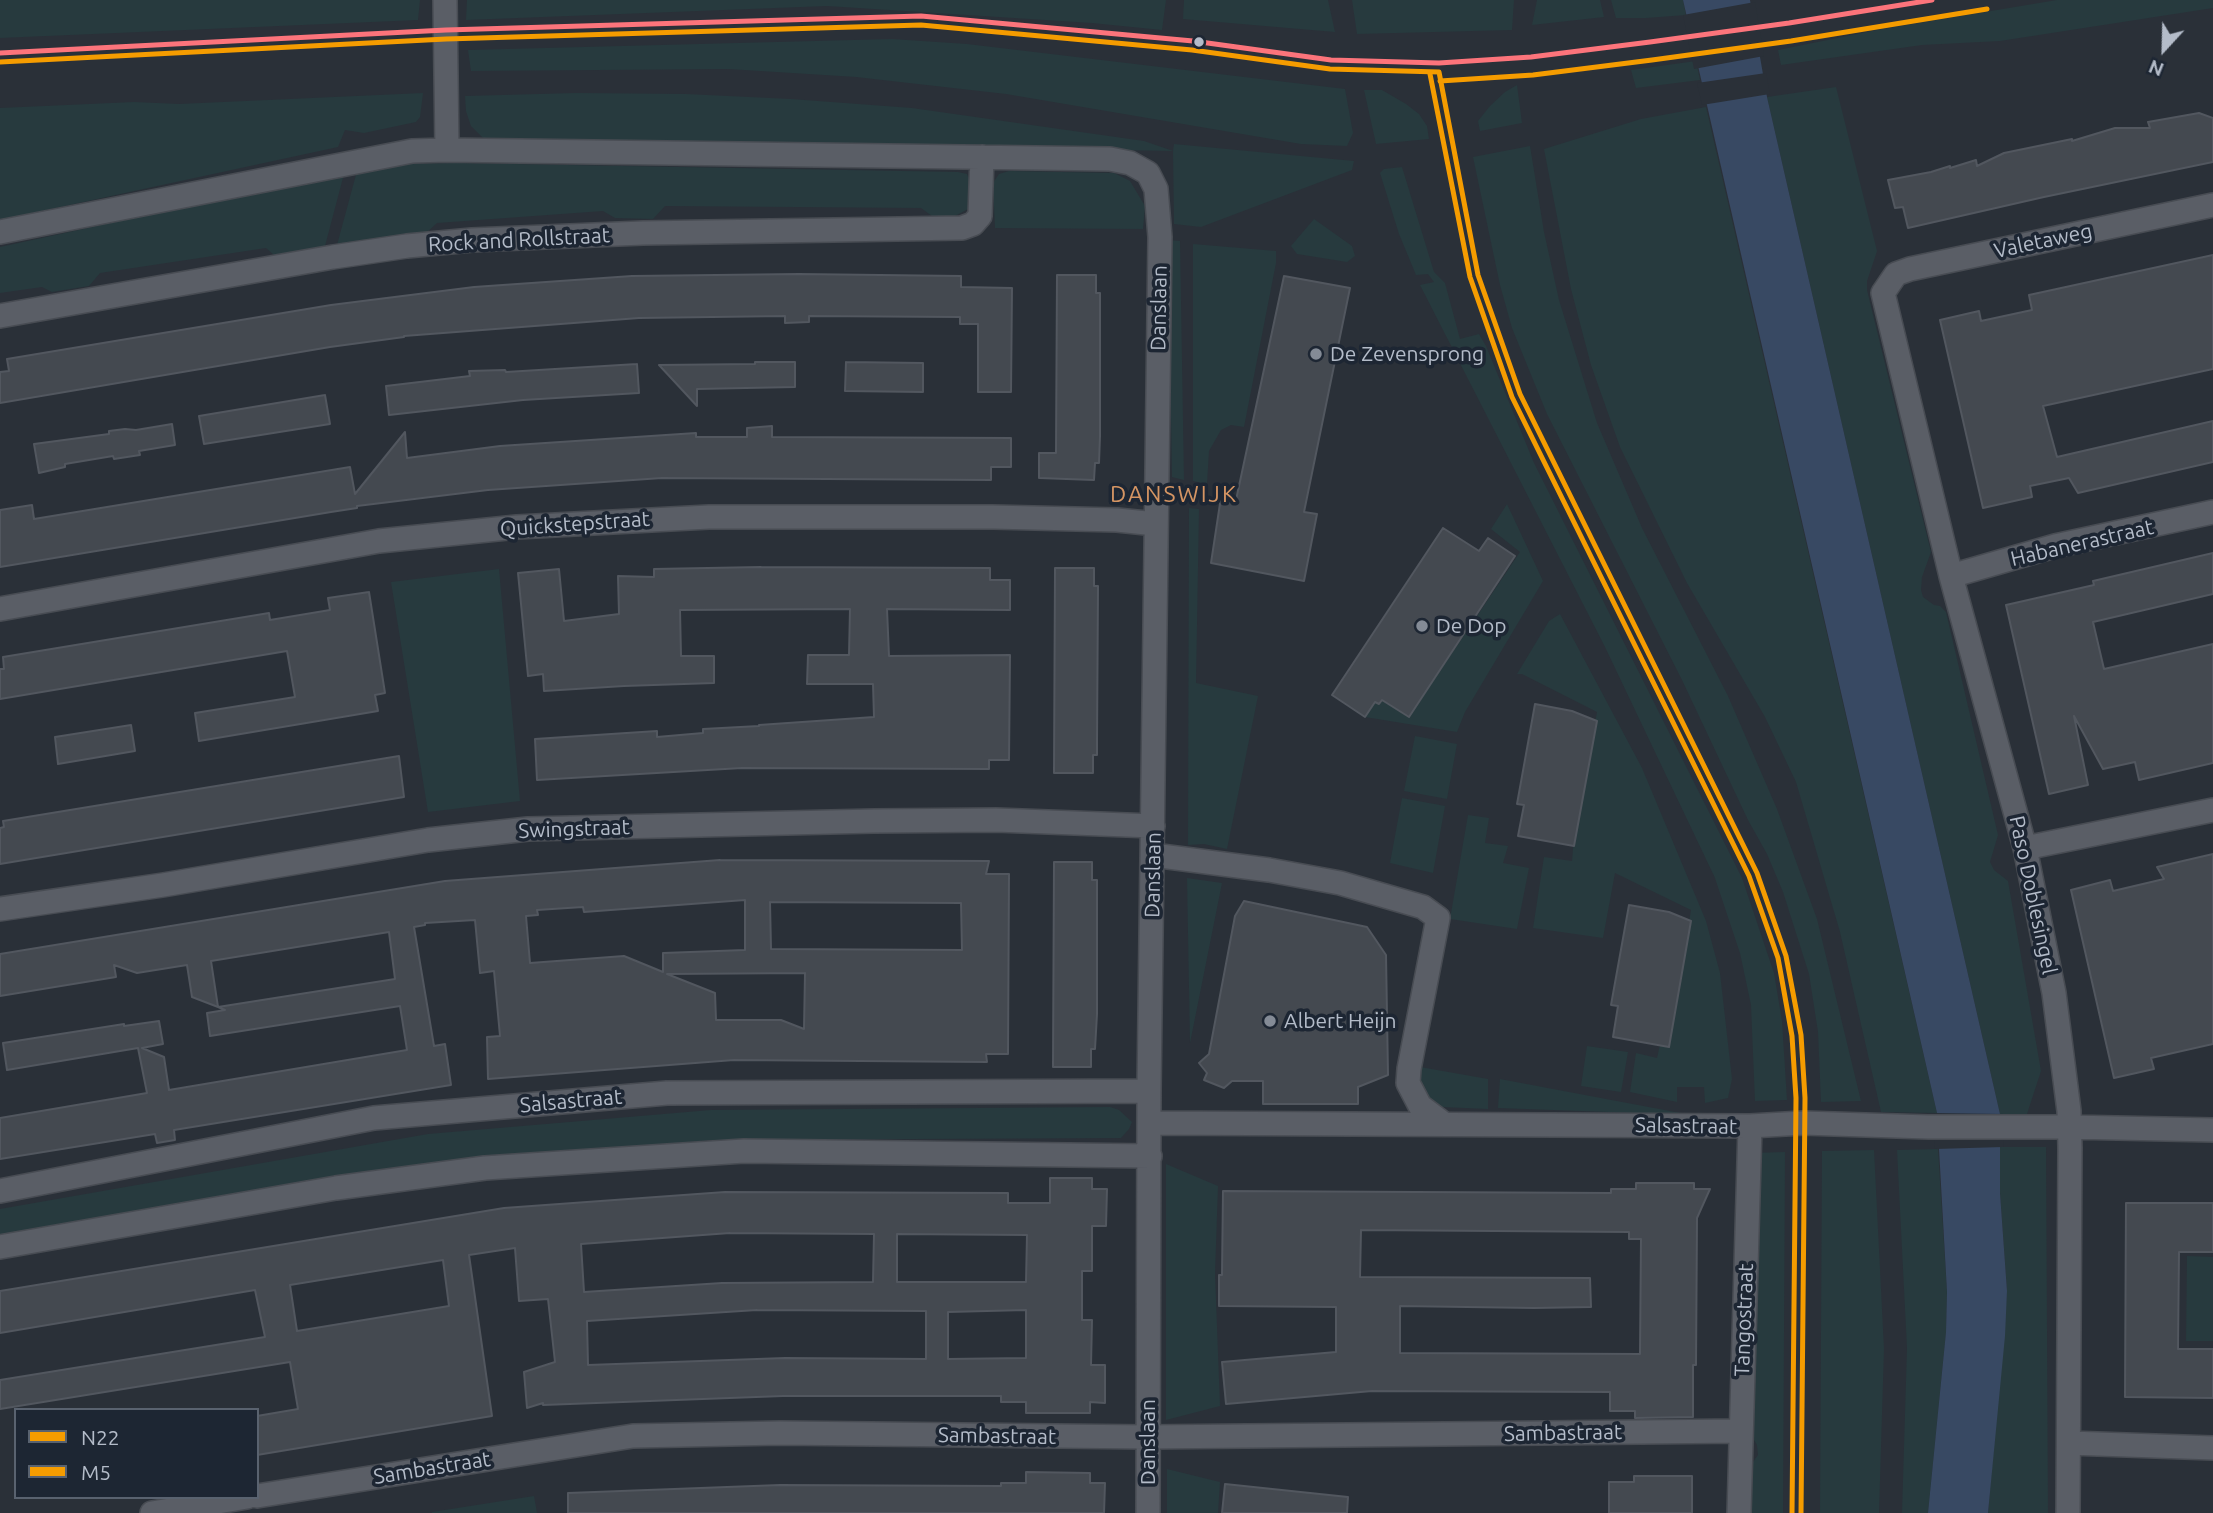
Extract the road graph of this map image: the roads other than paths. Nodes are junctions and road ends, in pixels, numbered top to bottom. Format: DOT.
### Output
graph roads {
  1 [pos="444,0"];
  2 [pos="447,150"];
  3 [pos="982,157"];
  4 [pos="2213,205"];
  5 [pos="0,232"];
  6 [pos="1883,293"];
  7 [pos="0,316"];
  8 [pos="2213,512"];
  9 [pos="1156,524"];
  10 [pos="1951,576"];
  11 [pos="0,609"];
  12 [pos="2213,810"];
  13 [pos="1153,826"];
  14 [pos="2025,848"];
  15 [pos="1153,855"];
  16 [pos="0,909"];
  17 [pos="1408,1083"];
  18 [pos="1149,1091"];
  19 [pos="1151,1123"];
  20 [pos="1402,1124"];
  21 [pos="1444,1124"];
  22 [pos="1750,1126"];
  23 [pos="2069,1127"];
  24 [pos="2213,1130"];
  25 [pos="1150,1156"];
  26 [pos="0,1191"];
  27 [pos="0,1247"];
  28 [pos="1741,1431"];
  29 [pos="1149,1437"];
  30 [pos="2069,1443"];
  31 [pos="2213,1448"];
  32 [pos="259,1496"];
  33 [pos="235,1499"];
  34 [pos="152,1513"];
  35 [pos="1148,1513"];
  36 [pos="1739,1513"];
  37 [pos="2068,1513"];
  1 -- 2 [label="street"];
  2 -- 3 [label="street"];
  2 -- 5 [label="street"];
  3 -- 7 [label="street, Rock and Rollstraat"];
  3 -- 9 [label="street, Danslaan"];
  4 -- 6 [label="street, Valetaweg"];
  6 -- 10 [label="street, Paso Doblesingel"];
  8 -- 10 [label="street, Habanerastraat"];
  9 -- 11 [label="street, Quickstepstraat"];
  9 -- 13 [label="street, Danslaan"];
  10 -- 14 [label="street, Paso Doblesingel"];
  12 -- 14 [label="street"];
  13 -- 15 [label="street, Danslaan"];
  13 -- 16 [label="street, Swingstraat"];
  14 -- 23 [label="street, Paso Doblesingel"];
  15 -- 17 [label="street"];
  15 -- 18 [label="street, Danslaan"];
  17 -- 20 [label="street"];
  17 -- 21 [label="street"];
  18 -- 19 [label="street, Danslaan"];
  18 -- 26 [label="street, Salsastraat"];
  19 -- 20 [label="street, Salsastraat"];
  19 -- 25 [label="street, Danslaan"];
  20 -- 21 [label="street, Salsastraat"];
  21 -- 22 [label="street, Salsastraat"];
  22 -- 23 [label="street, Salsastraat"];
  22 -- 28 [label="street, Tangostraat"];
  23 -- 24 [label="street"];
  23 -- 30 [label="street, Paso Doblesingel"];
  25 -- 27 [label="street"];
  25 -- 29 [label="street, Danslaan"];
  28 -- 29 [label="street, Sambastraat"];
  28 -- 36 [label="street, Tangostraat"];
  29 -- 32 [label="street, Sambastraat"];
  29 -- 35 [label="street, Danslaan"];
  30 -- 31 [label="street"];
  30 -- 37 [label="street, Paso Doblesingel"];
  33 -- 34 [label="street"];
}
